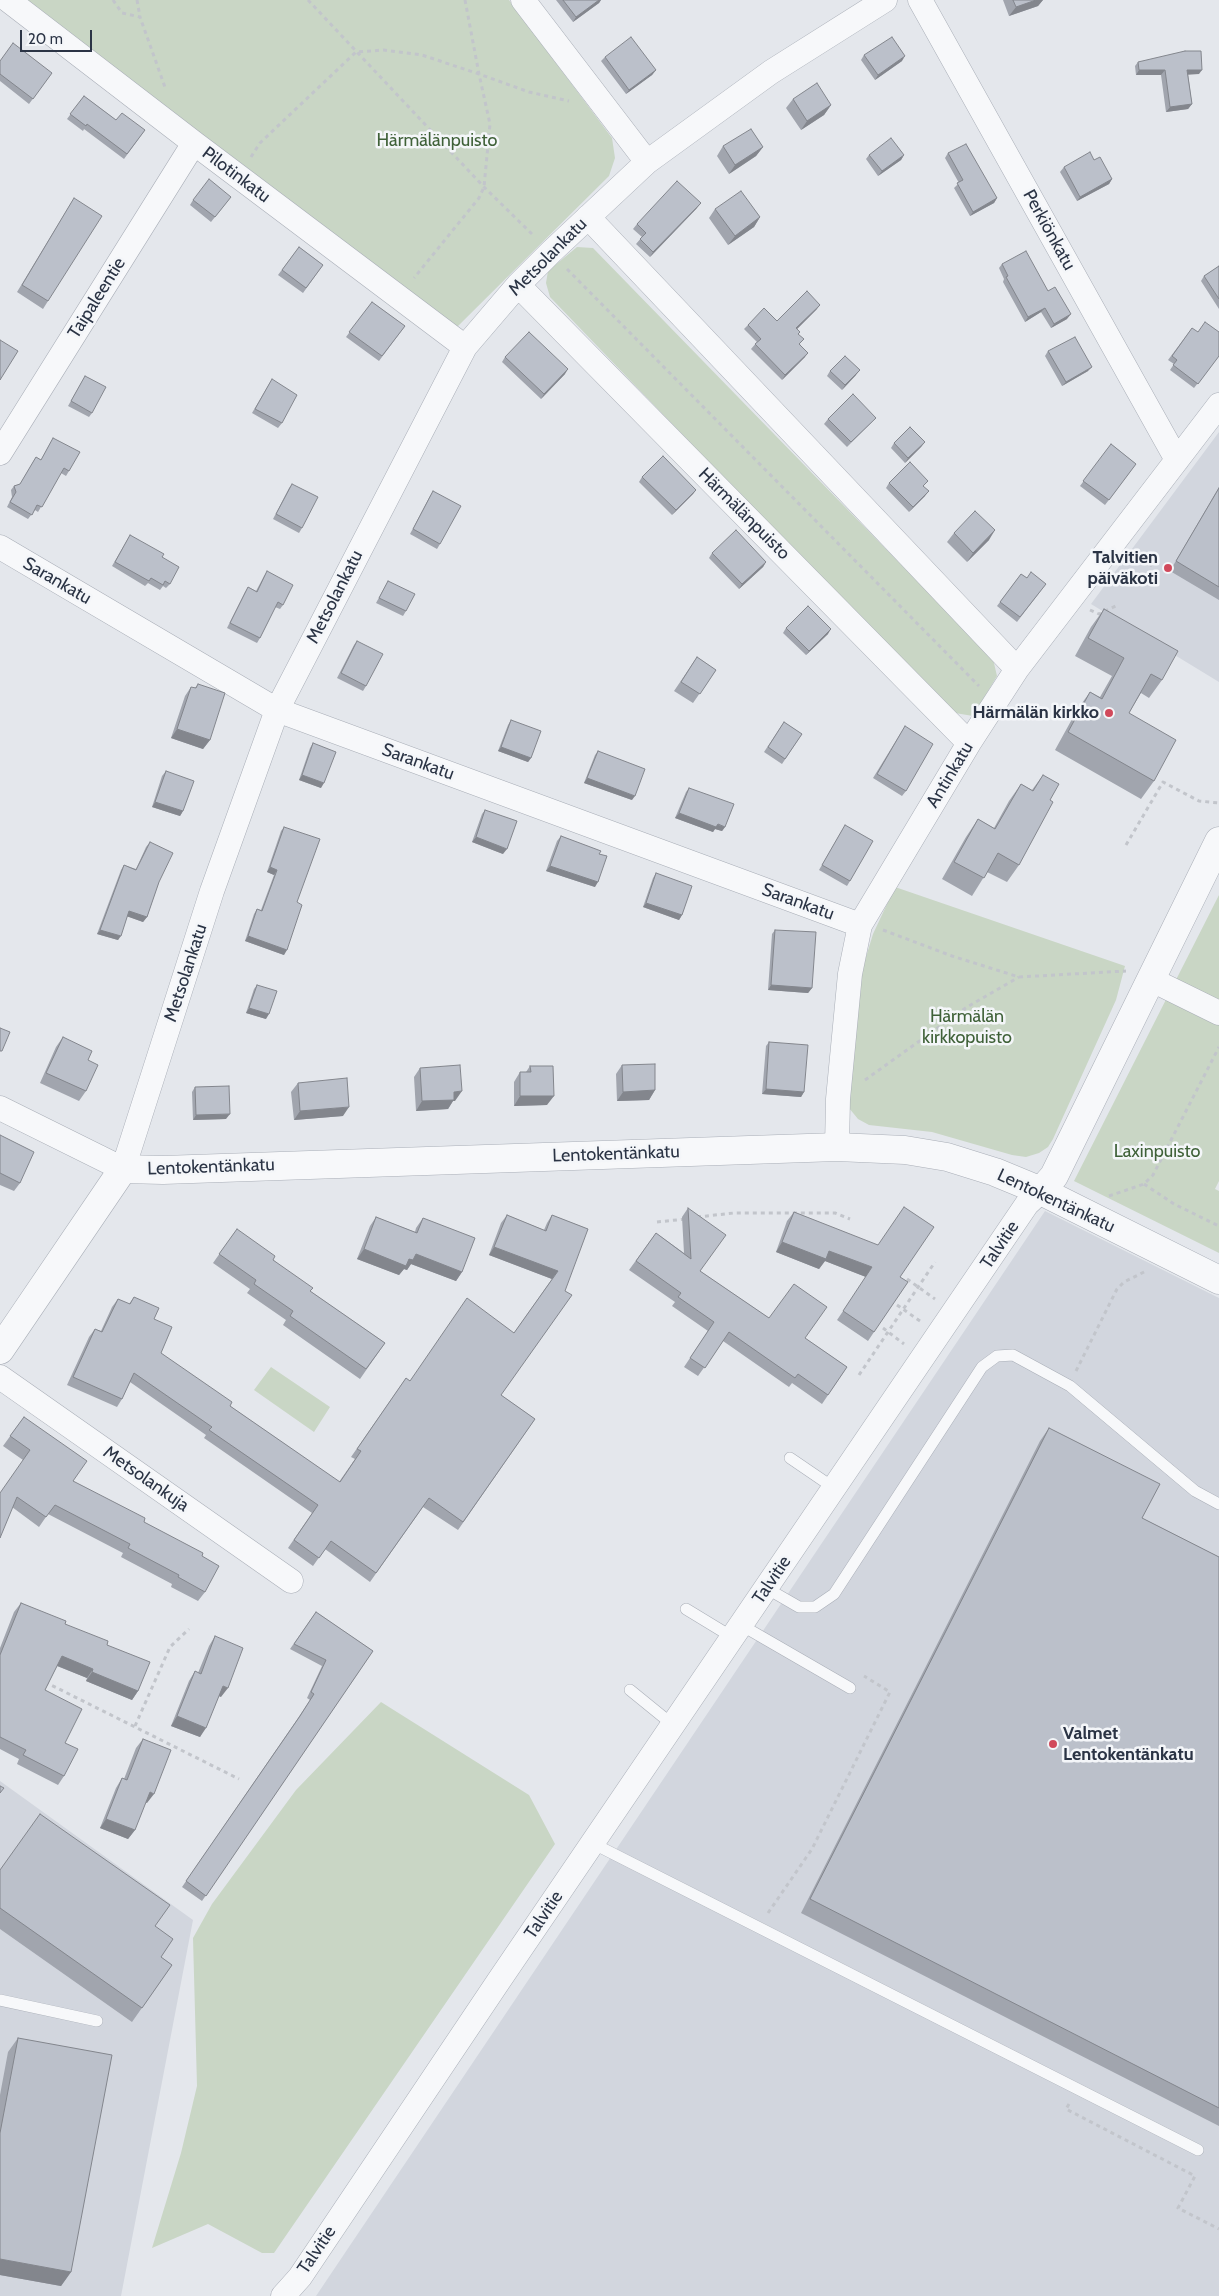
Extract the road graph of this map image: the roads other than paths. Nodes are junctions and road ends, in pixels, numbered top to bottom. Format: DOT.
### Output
graph roads {
  1 [pos="8,0"];
  2 [pos="523,0"];
  3 [pos="885,0"];
  4 [pos="920,0"];
  5 [pos="194,143"];
  6 [pos="647,162"];
  7 [pos="588,216"];
  8 [pos="518,285"];
  9 [pos="465,347"];
  10 [pos="1219,405"];
  11 [pos="0,452"];
  12 [pos="1177,460"];
  13 [pos="0,547"];
  14 [pos="1017,669"];
  15 [pos="277,710"];
  16 [pos="969,743"];
  17 [pos="1219,840"];
  18 [pos="860,925"];
  19 [pos="1150,979"];
  20 [pos="1219,1013"];
  21 [pos="0,1108"];
  22 [pos="837,1147"];
  23 [pos="123,1169"];
  24 [pos="1041,1191"];
  25 [pos="1219,1280"];
  26 [pos="0,1350"];
  27 [pos="0,1377"];
  28 [pos="790,1458"];
  29 [pos="834,1488"];
  30 [pos="1219,1504"];
  31 [pos="291,1581"];
  32 [pos="766,1588"];
  33 [pos="686,1609"];
  34 [pos="737,1631"];
  35 [pos="850,1688"];
  36 [pos="630,1690"];
  37 [pos="673,1725"];
  38 [pos="592,1843"];
  39 [pos="0,2000"];
  40 [pos="97,2021"];
  41 [pos="1198,2150"];
  42 [pos="283,2296"];
  1 -- 5 [label="street, Pilotinkatu"];
  2 -- 6 [label="street"];
  3 -- 6 [label="street, Metsolankatu"];
  4 -- 12 [label="street, Perkiönkatu"];
  5 -- 9 [label="street, Pilotinkatu"];
  5 -- 11 [label="street, Taipaleentie"];
  6 -- 7 [label="street, Metsolankatu"];
  7 -- 8 [label="street, Metsolankatu"];
  7 -- 14 [label="street"];
  8 -- 9 [label="street, Metsolankatu"];
  8 -- 16 [label="street, Härmälänpuisto"];
  9 -- 15 [label="street, Metsolankatu"];
  10 -- 12 [label="street, Antinkatu"];
  12 -- 14 [label="street, Antinkatu"];
  13 -- 15 [label="street, Sarankatu"];
  14 -- 16 [label="street, Antinkatu"];
  15 -- 18 [label="street, Sarankatu"];
  15 -- 23 [label="street, Metsolankatu"];
  16 -- 18 [label="street, Antinkatu"];
  17 -- 19 [label="street, Talvitie"];
  18 -- 22 [label="street, Antinkatu"];
  19 -- 20 [label="street"];
  19 -- 24 [label="street, Talvitie"];
  21 -- 23 [label="street, Lentokentänkatu"];
  22 -- 23 [label="street, Lentokentänkatu"];
  22 -- 24 [label="street, Lentokentänkatu"];
  23 -- 26 [label="street, Metsolankatu"];
  24 -- 25 [label="street, Lentokentänkatu"];
  24 -- 29 [label="street, Talvitie"];
  27 -- 31 [label="street, Metsolankuja"];
  28 -- 29 [label="lane"];
  29 -- 32 [label="street, Talvitie"];
  30 -- 32 [label="lane"];
  32 -- 34 [label="street, Talvitie"];
  33 -- 34 [label="lane"];
  34 -- 35 [label="lane"];
  34 -- 37 [label="street, Talvitie"];
  36 -- 37 [label="lane"];
  37 -- 38 [label="street, Talvitie"];
  38 -- 41 [label="lane"];
  38 -- 42 [label="street, Talvitie"];
  39 -- 40 [label="lane"];
}
